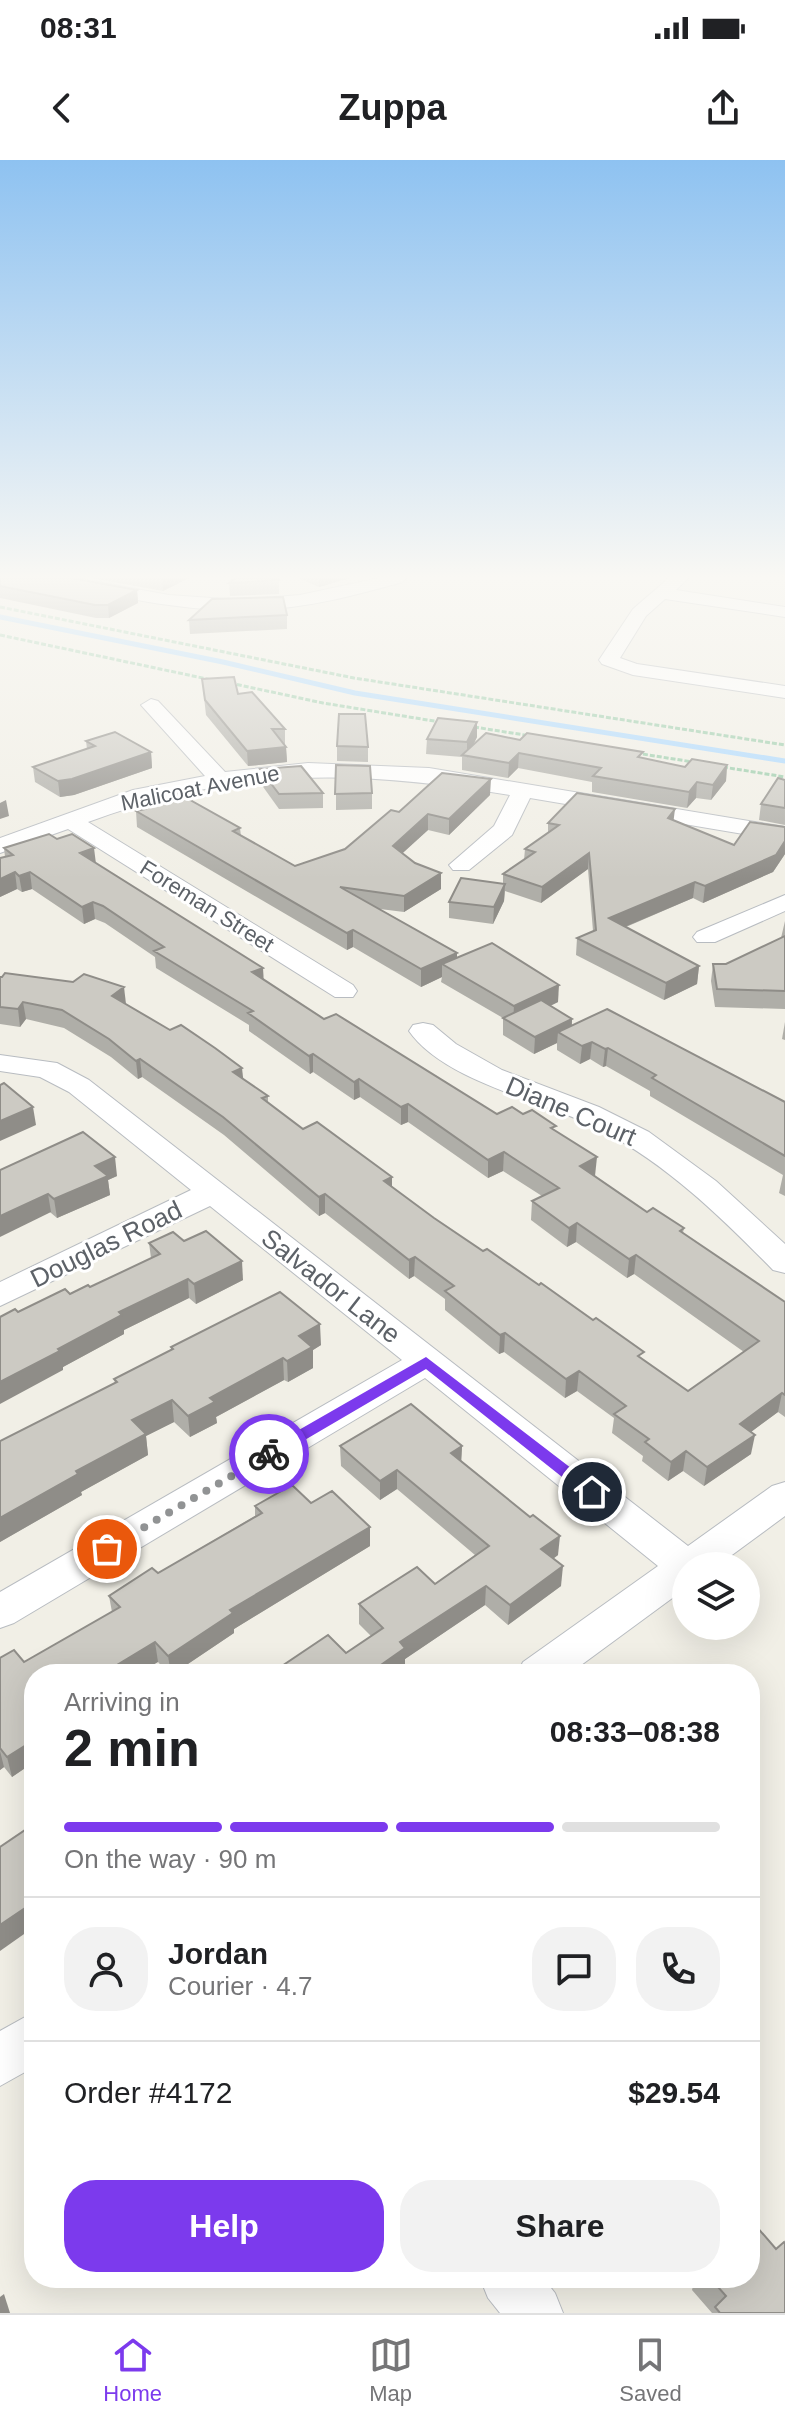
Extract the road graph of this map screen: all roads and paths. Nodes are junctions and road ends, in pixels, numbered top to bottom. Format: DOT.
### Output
graph roads {
  1 [pos="207,678"];
  2 [pos="357,678"];
  3 [pos="696,678"];
  4 [pos="214,680"];
  5 [pos="230,683"];
  6 [pos="785,692"];
  7 [pos="151,705"];
  8 [pos="446,723"];
  9 [pos="462,725"];
  10 [pos="539,737"];
  11 [pos="785,745"];
  12 [pos="631,752"];
  13 [pos="693,762"];
  14 [pos="723,767"];
  15 [pos="785,777"];
  16 [pos="220,780"];
  17 [pos="523,790"];
  18 [pos="69,820"];
  19 [pos="785,834"];
  20 [pos="0,846"];
  21 [pos="461,865"];
  22 [pos="785,902"];
  23 [pos="706,937"];
  24 [pos="344,991"];
  25 [pos="423,1031"];
  26 [pos="0,1063"];
  27 [pos="213,1192"];
  28 [pos="785,1263"];
  29 [pos="0,1295"];
  30 [pos="426,1362"];
  31 [pos="785,1496"];
  32 [pos="708,1552"];
  33 [pos="672,1555"];
  34 [pos="672,1578"];
  35 [pos="0,1612"];
  36 [pos="552,1664"];
  37 [pos="24,2044"];
  38 [pos="0,2061"];
  39 [pos="516,2288"];
  40 [pos="535,2313"];
  1 -- 4 [label="path"];
  2 -- 11 [label="path"];
  3 -- 6 [label="street"];
  5 -- 8 [label="path"];
  7 -- 16 [label="street"];
  9 -- 10 [label="path"];
  12 -- 13 [label="path"];
  14 -- 15 [label="path"];
  16 -- 17 [label="street, Malicoat Avenue"];
  16 -- 18 [label="street, Malicoat Avenue"];
  17 -- 19 [label="street, Malicoat Avenue"];
  17 -- 21 [label="street"];
  18 -- 20 [label="street, Malicoat Avenue"];
  18 -- 24 [label="street, Foreman Street"];
  22 -- 23 [label="street"];
  25 -- 28 [label="street, Diane Court"];
  26 -- 27 [label="street, Salvador Lane"];
  27 -- 29 [label="street, Douglas Road"];
  27 -- 30 [label="street, Salvador Lane"];
  30 -- 33 [label="street, Salvador Lane"];
  30 -- 35 [label="street"];
  31 -- 32 [label="street"];
  34 -- 36 [label="street"];
  37 -- 38 [label="street"];
  39 -- 40 [label="street"];
}
